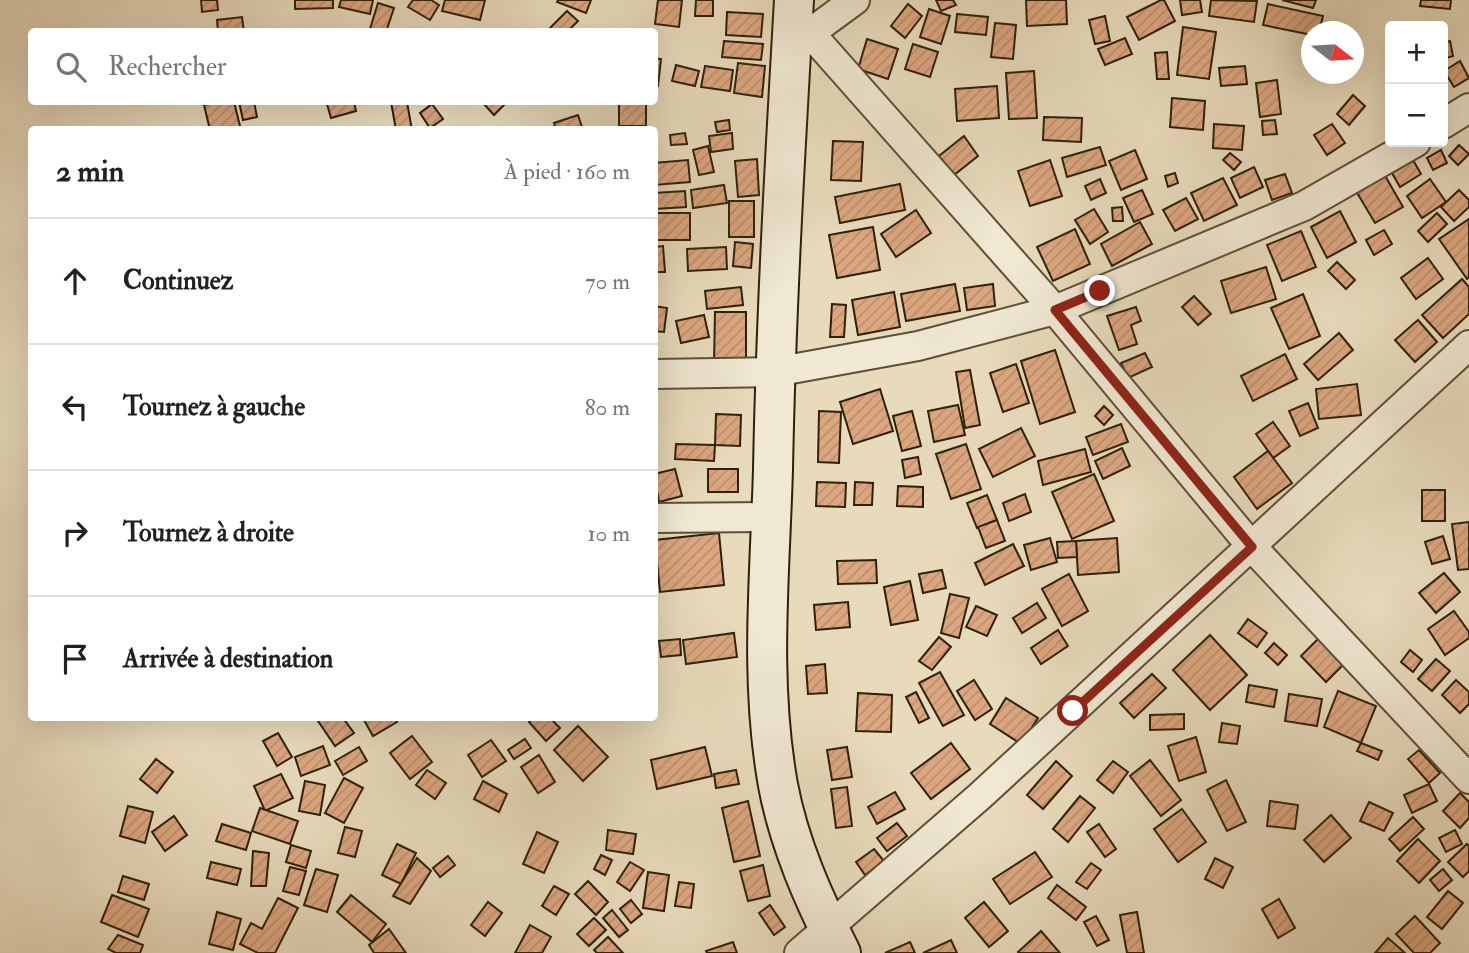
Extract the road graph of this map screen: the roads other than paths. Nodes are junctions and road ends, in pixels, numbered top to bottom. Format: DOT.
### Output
graph roads {
  1 [pos="855,0"];
  2 [pos="798,27"];
  3 [pos="1469,108"];
  4 [pos="1448,121"];
  5 [pos="1407,147"];
  6 [pos="1055,310"];
  7 [pos="1469,345"];
  8 [pos="775,372"];
  9 [pos="658,374"];
  10 [pos="771,517"];
  11 [pos="658,518"];
  12 [pos="1252,547"];
  13 [pos="1469,779"];
  14 [pos="834,941"];
  15 [pos="799,953"];
  1 -- 2 [label="street"];
  2 -- 6 [label="street"];
  2 -- 8 [label="street"];
  3 -- 4 [label="street"];
  5 -- 6 [label="street"];
  6 -- 8 [label="street"];
  6 -- 12 [label="street"];
  7 -- 12 [label="street"];
  8 -- 9 [label="street"];
  8 -- 10 [label="street"];
  10 -- 11 [label="street"];
  10 -- 14 [label="street"];
  12 -- 13 [label="street"];
  12 -- 14 [label="street"];
  14 -- 15 [label="street"];
}
